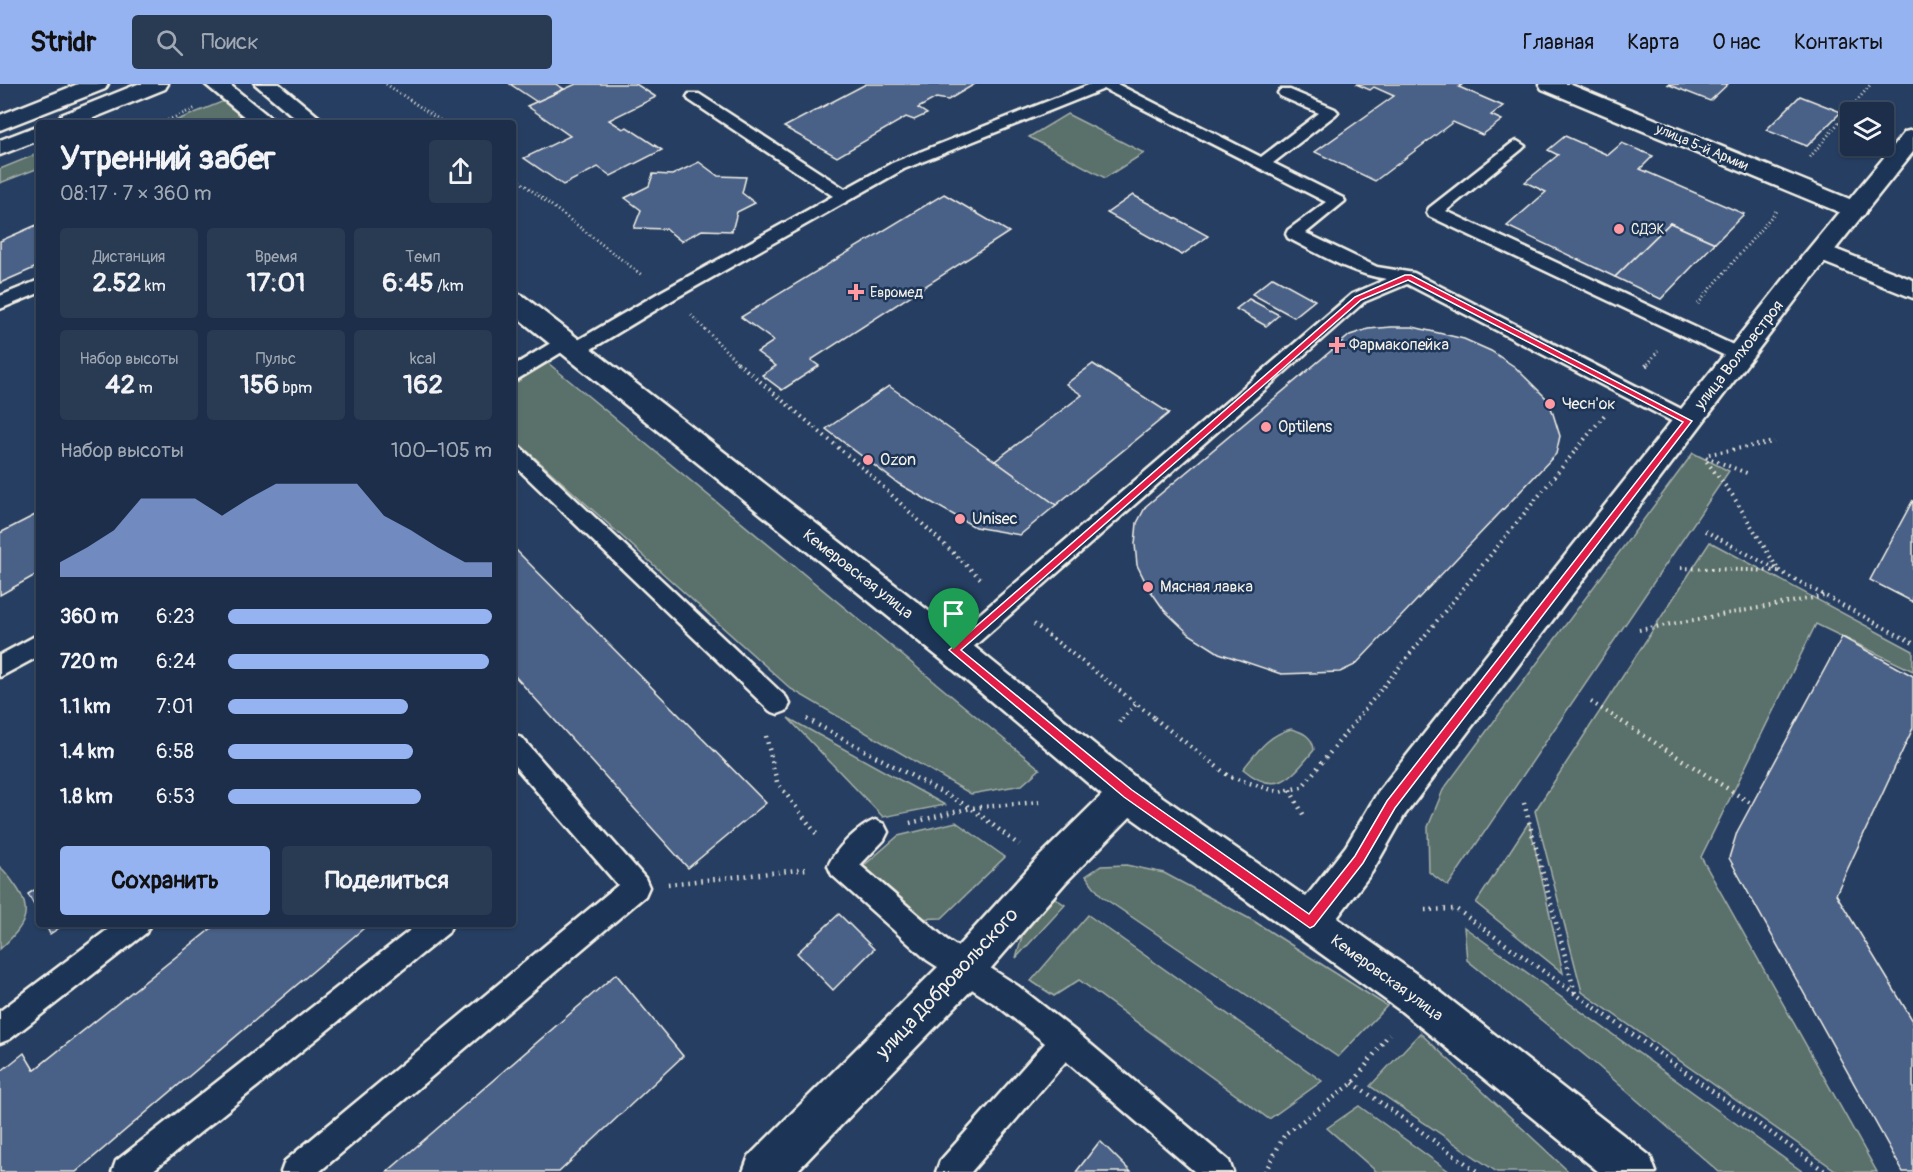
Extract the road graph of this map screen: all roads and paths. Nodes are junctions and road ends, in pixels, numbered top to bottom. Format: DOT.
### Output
graph roads {
  1 [pos="97,84"];
  2 [pos="157,84"];
  3 [pos="216,84"];
  4 [pos="266,84"];
  5 [pos="386,84"];
  6 [pos="1105,84"];
  7 [pos="1550,84"];
  8 [pos="1871,84"];
  9 [pos="1285,93"];
  10 [pos="694,98"];
  11 [pos="200,106"];
  12 [pos="68,120"];
  13 [pos="171,120"];
  14 [pos="262,120"];
  15 [pos="311,120"];
  16 [pos="440,120"];
  17 [pos="0,123"];
  18 [pos="36,133"];
  19 [pos="1913,137"];
  20 [pos="1517,146"];
  21 [pos="0,148"];
  22 [pos="1806,162"];
  23 [pos="1263,163"];
  24 [pos="844,196"];
  25 [pos="1855,210"];
  26 [pos="1822,252"];
  27 [pos="1408,277"];
  28 [pos="36,287"];
  29 [pos="1913,290"];
  30 [pos="516,302"];
  31 [pos="0,303"];
  32 [pos="570,346"];
  33 [pos="1739,355"];
  34 [pos="516,373"];
  35 [pos="1688,421"];
  36 [pos="1774,442"];
  37 [pos="516,455"];
  38 [pos="1702,456"];
  39 [pos="1749,474"];
  40 [pos="1705,531"];
  41 [pos="1681,568"];
  42 [pos="1779,571"];
  43 [pos="1826,596"];
  44 [pos="1639,630"];
  45 [pos="1913,643"];
  46 [pos="36,646"];
  47 [pos="954,650"];
  48 [pos="0,666"];
  49 [pos="1591,702"];
  50 [pos="778,704"];
  51 [pos="1136,704"];
  52 [pos="1119,722"];
  53 [pos="516,749"];
  54 [pos="1290,789"];
  55 [pos="1128,794"];
  56 [pos="1039,802"];
  57 [pos="1524,803"];
  58 [pos="1752,804"];
  59 [pos="971,808"];
  60 [pos="1304,816"];
  61 [pos="875,832"];
  62 [pos="1025,849"];
  63 [pos="840,866"];
  64 [pos="636,887"];
  65 [pos="1425,910"];
  66 [pos="1310,922"];
  67 [pos="133,927"];
  68 [pos="423,929"];
  69 [pos="964,969"];
  70 [pos="1575,993"];
  71 [pos="0,1029"];
  72 [pos="1389,1034"];
  73 [pos="1065,1041"];
  74 [pos="1353,1083"];
  75 [pos="127,1172"];
  76 [pos="296,1172"];
  77 [pos="765,1172"];
  78 [pos="951,1172"];
  79 [pos="1218,1172"];
  80 [pos="1265,1172"];
  81 [pos="1478,1172"];
  82 [pos="1634,1172"];
  83 [pos="1826,1172"];
  1 -- 17 [label="main road"];
  2 -- 12 [label="main road"];
  3 -- 14 [label="main road"];
  4 -- 15 [label="main road"];
  5 -- 16 [label="path"];
  6 -- 23 [label="lane"];
  6 -- 24 [label="lane"];
  7 -- 25 [label="main road, улица 5-й Армии"];
  8 -- 22 [label="path"];
  9 -- 23 [label="lane"];
  10 -- 24 [label="lane"];
  11 -- 13 [label="path"];
  18 -- 21 [label="main road"];
  19 -- 25 [label="main road, улица Волховстроя"];
  20 -- 33 [label="lane"];
  23 -- 27 [label="lane"];
  24 -- 32 [label="lane"];
  25 -- 26 [label="main road, улица Волховстроя"];
  26 -- 29 [label="main road"];
  26 -- 33 [label="main road, улица Волховстроя"];
  27 -- 35 [label="lane"];
  27 -- 47 [label="lane"];
  28 -- 31 [label="lane"];
  30 -- 32 [label="main road, Кемеровская улица"];
  32 -- 34 [label="lane"];
  32 -- 47 [label="main road, Кемеровская улица"];
  33 -- 35 [label="main road, улица Волховстроя"];
  35 -- 66 [label="main road, улица Волховстроя"];
  36 -- 38 [label="path"];
  37 -- 50 [label="lane"];
  38 -- 39 [label="path"];
  38 -- 42 [label="path"];
  40 -- 42 [label="path"];
  41 -- 42 [label="path"];
  42 -- 43 [label="path"];
  43 -- 44 [label="path"];
  43 -- 45 [label="path"];
  46 -- 48 [label="lane"];
  47 -- 55 [label="main road, Кемеровская улица"];
  49 -- 58 [label="path"];
  50 -- 59 [label="path"];
  50 -- 63 [label="path"];
  51 -- 52 [label="path"];
  53 -- 64 [label="lane"];
  54 -- 60 [label="path"];
  55 -- 66 [label="main road, Кемеровская улица"];
  55 -- 69 [label="main road, улица Добровольского"];
  56 -- 59 [label="path"];
  57 -- 70 [label="path"];
  59 -- 61 [label="path"];
  59 -- 62 [label="path"];
  61 -- 63 [label="lane"];
  63 -- 64 [label="path"];
  63 -- 69 [label="lane"];
  64 -- 76 [label="lane"];
  65 -- 70 [label="path"];
  66 -- 82 [label="main road, Кемеровская улица"];
  67 -- 71 [label="lane"];
  68 -- 75 [label="lane"];
  69 -- 73 [label="lane"];
  69 -- 77 [label="main road, улица Добровольского"];
  70 -- 83 [label="path"];
  72 -- 74 [label="path"];
  73 -- 78 [label="lane"];
  73 -- 79 [label="lane"];
  74 -- 80 [label="path"];
  74 -- 81 [label="path"];
}
